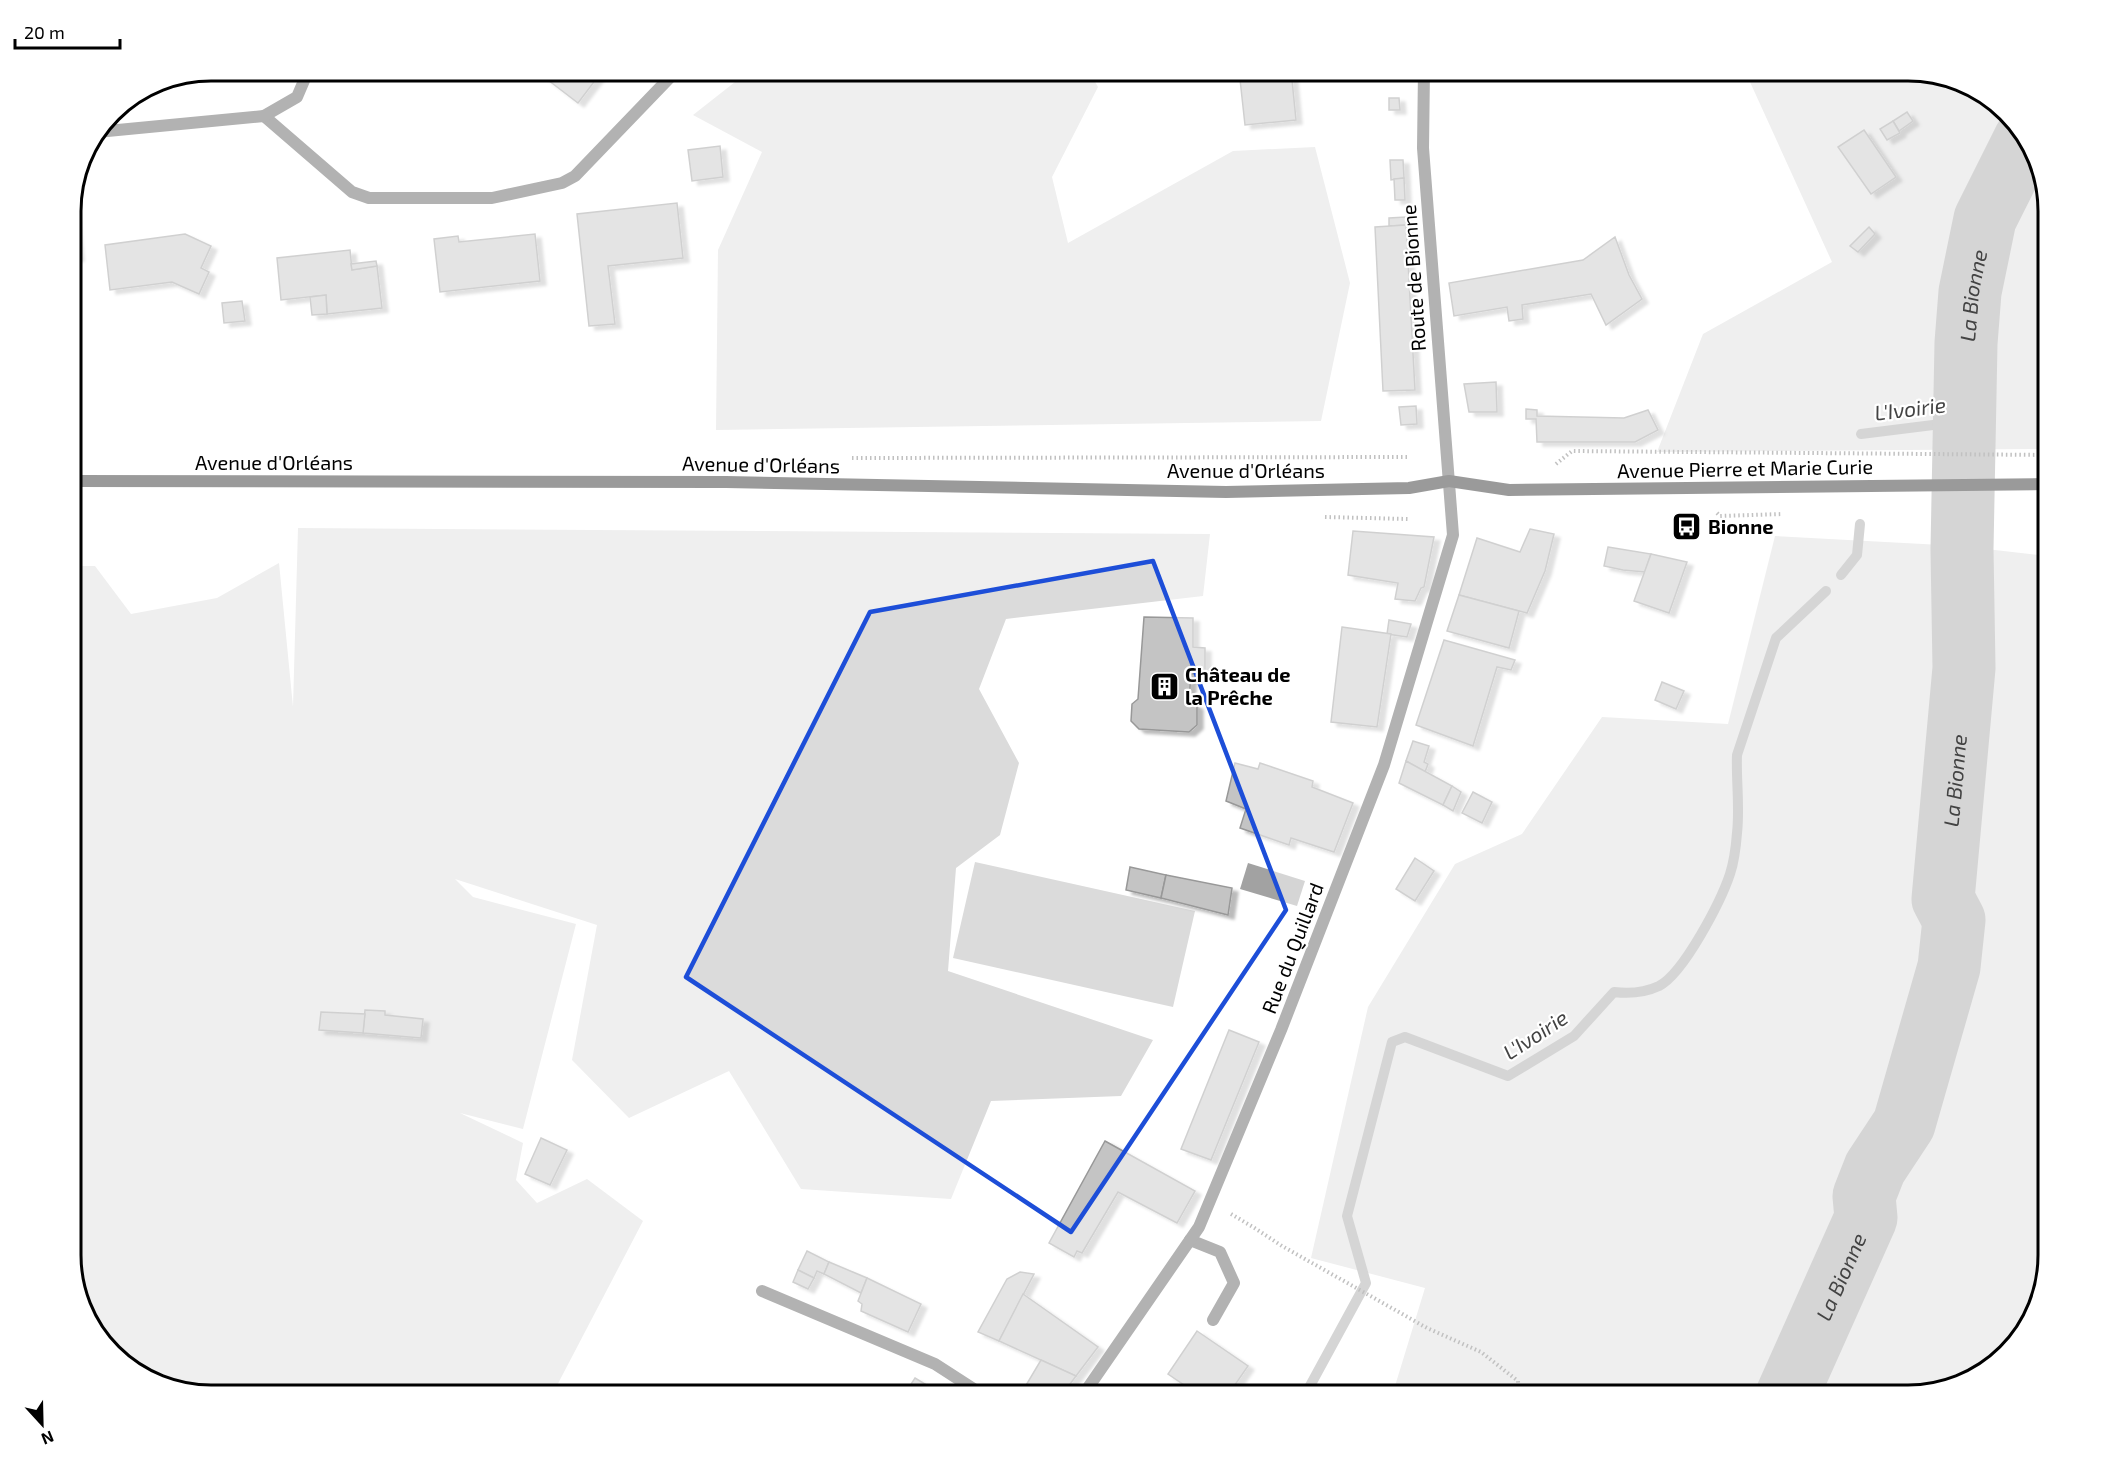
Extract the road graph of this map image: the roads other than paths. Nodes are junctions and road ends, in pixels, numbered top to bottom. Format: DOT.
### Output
graph roads {
  1 [pos="304,81"];
  2 [pos="666,81"];
  3 [pos="1424,81"];
  4 [pos="264,116"];
  5 [pos="109,131"];
  6 [pos="81,481"];
  7 [pos="1449,482"];
  8 [pos="2038,484"];
  9 [pos="1190,1240"];
  10 [pos="762,1291"];
  11 [pos="1213,1320"];
  12 [pos="967,1385"];
  13 [pos="1090,1385"];
  1 -- 4 [label="street"];
  2 -- 4 [label="street"];
  3 -- 7 [label="street, Route de Bionne"];
  4 -- 5 [label="street"];
  6 -- 7 [label="main road, Avenue d'Orléans"];
  7 -- 8 [label="main road, Avenue Pierre et Marie Curie"];
  7 -- 9 [label="street, Rue du Quillard"];
  9 -- 11 [label="street"];
  9 -- 13 [label="street, Rue du Quillard"];
  10 -- 12 [label="street"];
}
